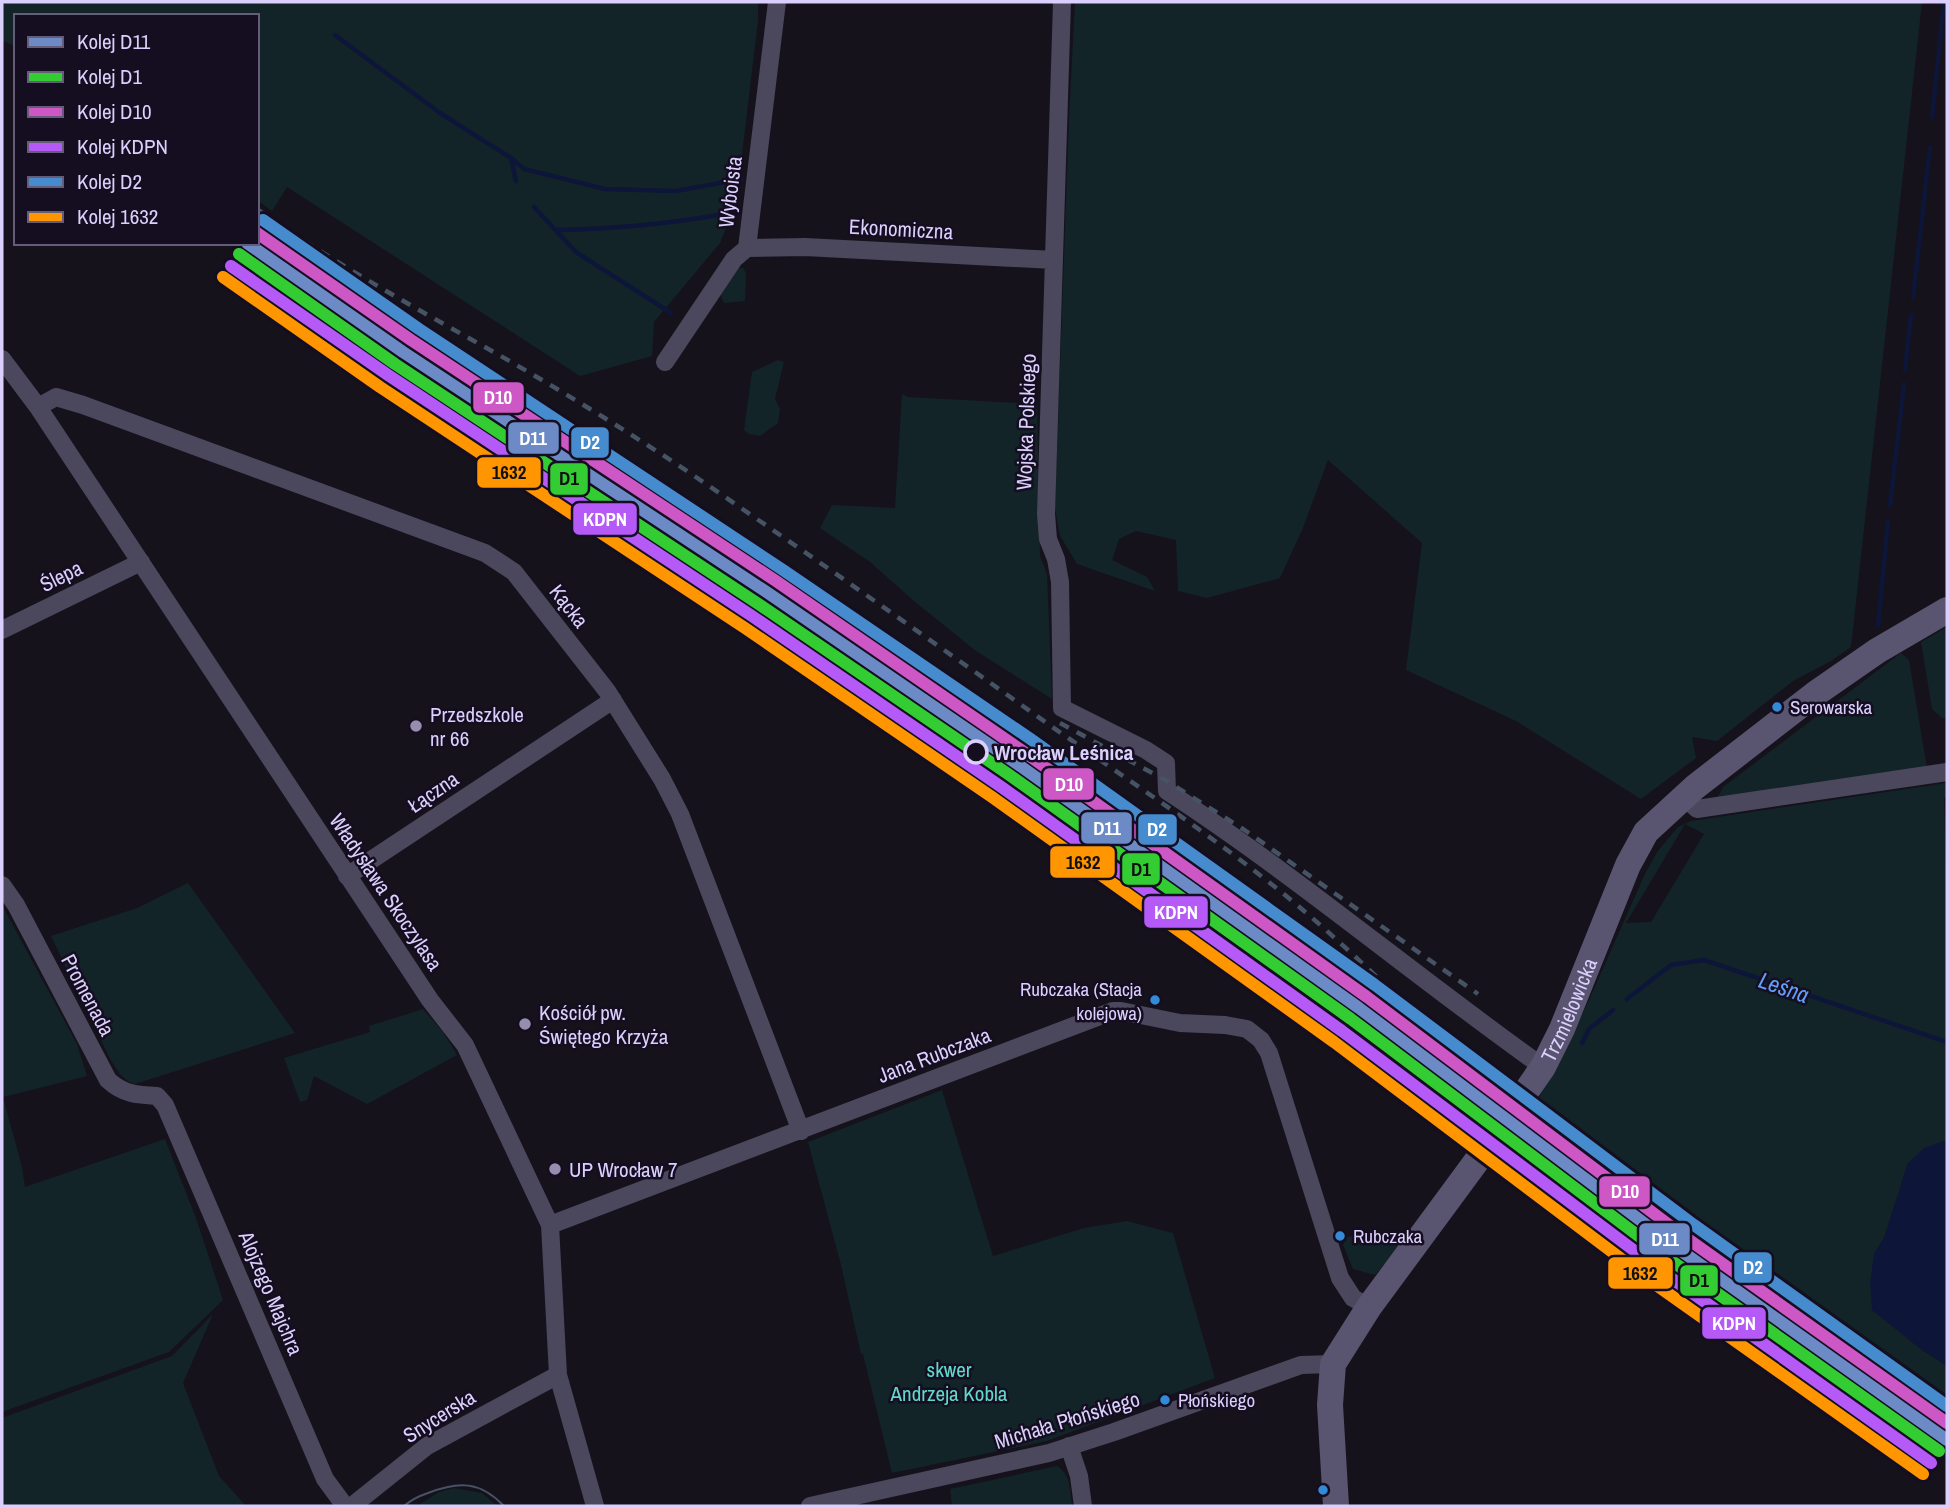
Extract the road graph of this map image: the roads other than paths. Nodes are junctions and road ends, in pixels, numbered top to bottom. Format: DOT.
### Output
graph roads {
  1 [pos="777,2"];
  2 [pos="1062,2"];
  3 [pos="747,248"];
  4 [pos="1054,260"];
  5 [pos="2,359"];
  6 [pos="665,362"];
  7 [pos="38,407"];
  8 [pos="141,562"];
  9 [pos="1947,610"];
  10 [pos="2,631"];
  11 [pos="613,700"];
  12 [pos="1947,772"];
  13 [pos="1684,797"];
  14 [pos="348,876"];
  15 [pos="2,885"];
  16 [pos="1542,1067"];
  17 [pos="158,1096"];
  18 [pos="801,1131"];
  19 [pos="550,1225"];
  20 [pos="1369,1307"];
  21 [pos="1332,1364"];
  22 [pos="558,1375"];
  23 [pos="1069,1446"];
  24 [pos="345,1506"];
  25 [pos="352,1506"];
  26 [pos="595,1506"];
  27 [pos="810,1506"];
  28 [pos="1083,1506"];
  29 [pos="1336,1506"];
  1 -- 3 [label="street, Wyboista"];
  2 -- 4 [label="street, Wojska Polskiego"];
  3 -- 4 [label="street, Ekonomiczna"];
  3 -- 6 [label="street, Wyboista"];
  4 -- 16 [label="street, Wojska Polskiego"];
  5 -- 7 [label="street, Władysława Skoczylasa"];
  7 -- 8 [label="street, Władysława Skoczylasa"];
  7 -- 11 [label="street, Kącka"];
  8 -- 10 [label="street, Ślepa"];
  8 -- 14 [label="street, Władysława Skoczylasa"];
  9 -- 13 [label="street, Trzmielowicka"];
  11 -- 14 [label="street, Łączna"];
  11 -- 18 [label="street, Kącka"];
  12 -- 13 [label="street"];
  13 -- 16 [label="street, Trzmielowicka"];
  14 -- 19 [label="street, Władysława Skoczylasa"];
  15 -- 17 [label="street, Promenada"];
  16 -- 20 [label="street, Trzmielowicka"];
  17 -- 24 [label="street, Alojzego Majchra"];
  18 -- 19 [label="street, Jana Rubczaka"];
  18 -- 20 [label="street, Jana Rubczaka"];
  19 -- 22 [label="street, Władysława Skoczylasa"];
  20 -- 21 [label="street, Trzmielowicka"];
  21 -- 23 [label="street, Michała Płońskiego"];
  21 -- 29 [label="street"];
  22 -- 25 [label="street, Snycerska"];
  22 -- 26 [label="street, Władysława Skoczylasa"];
  23 -- 27 [label="street, Michała Płońskiego"];
  23 -- 28 [label="street"];
}
